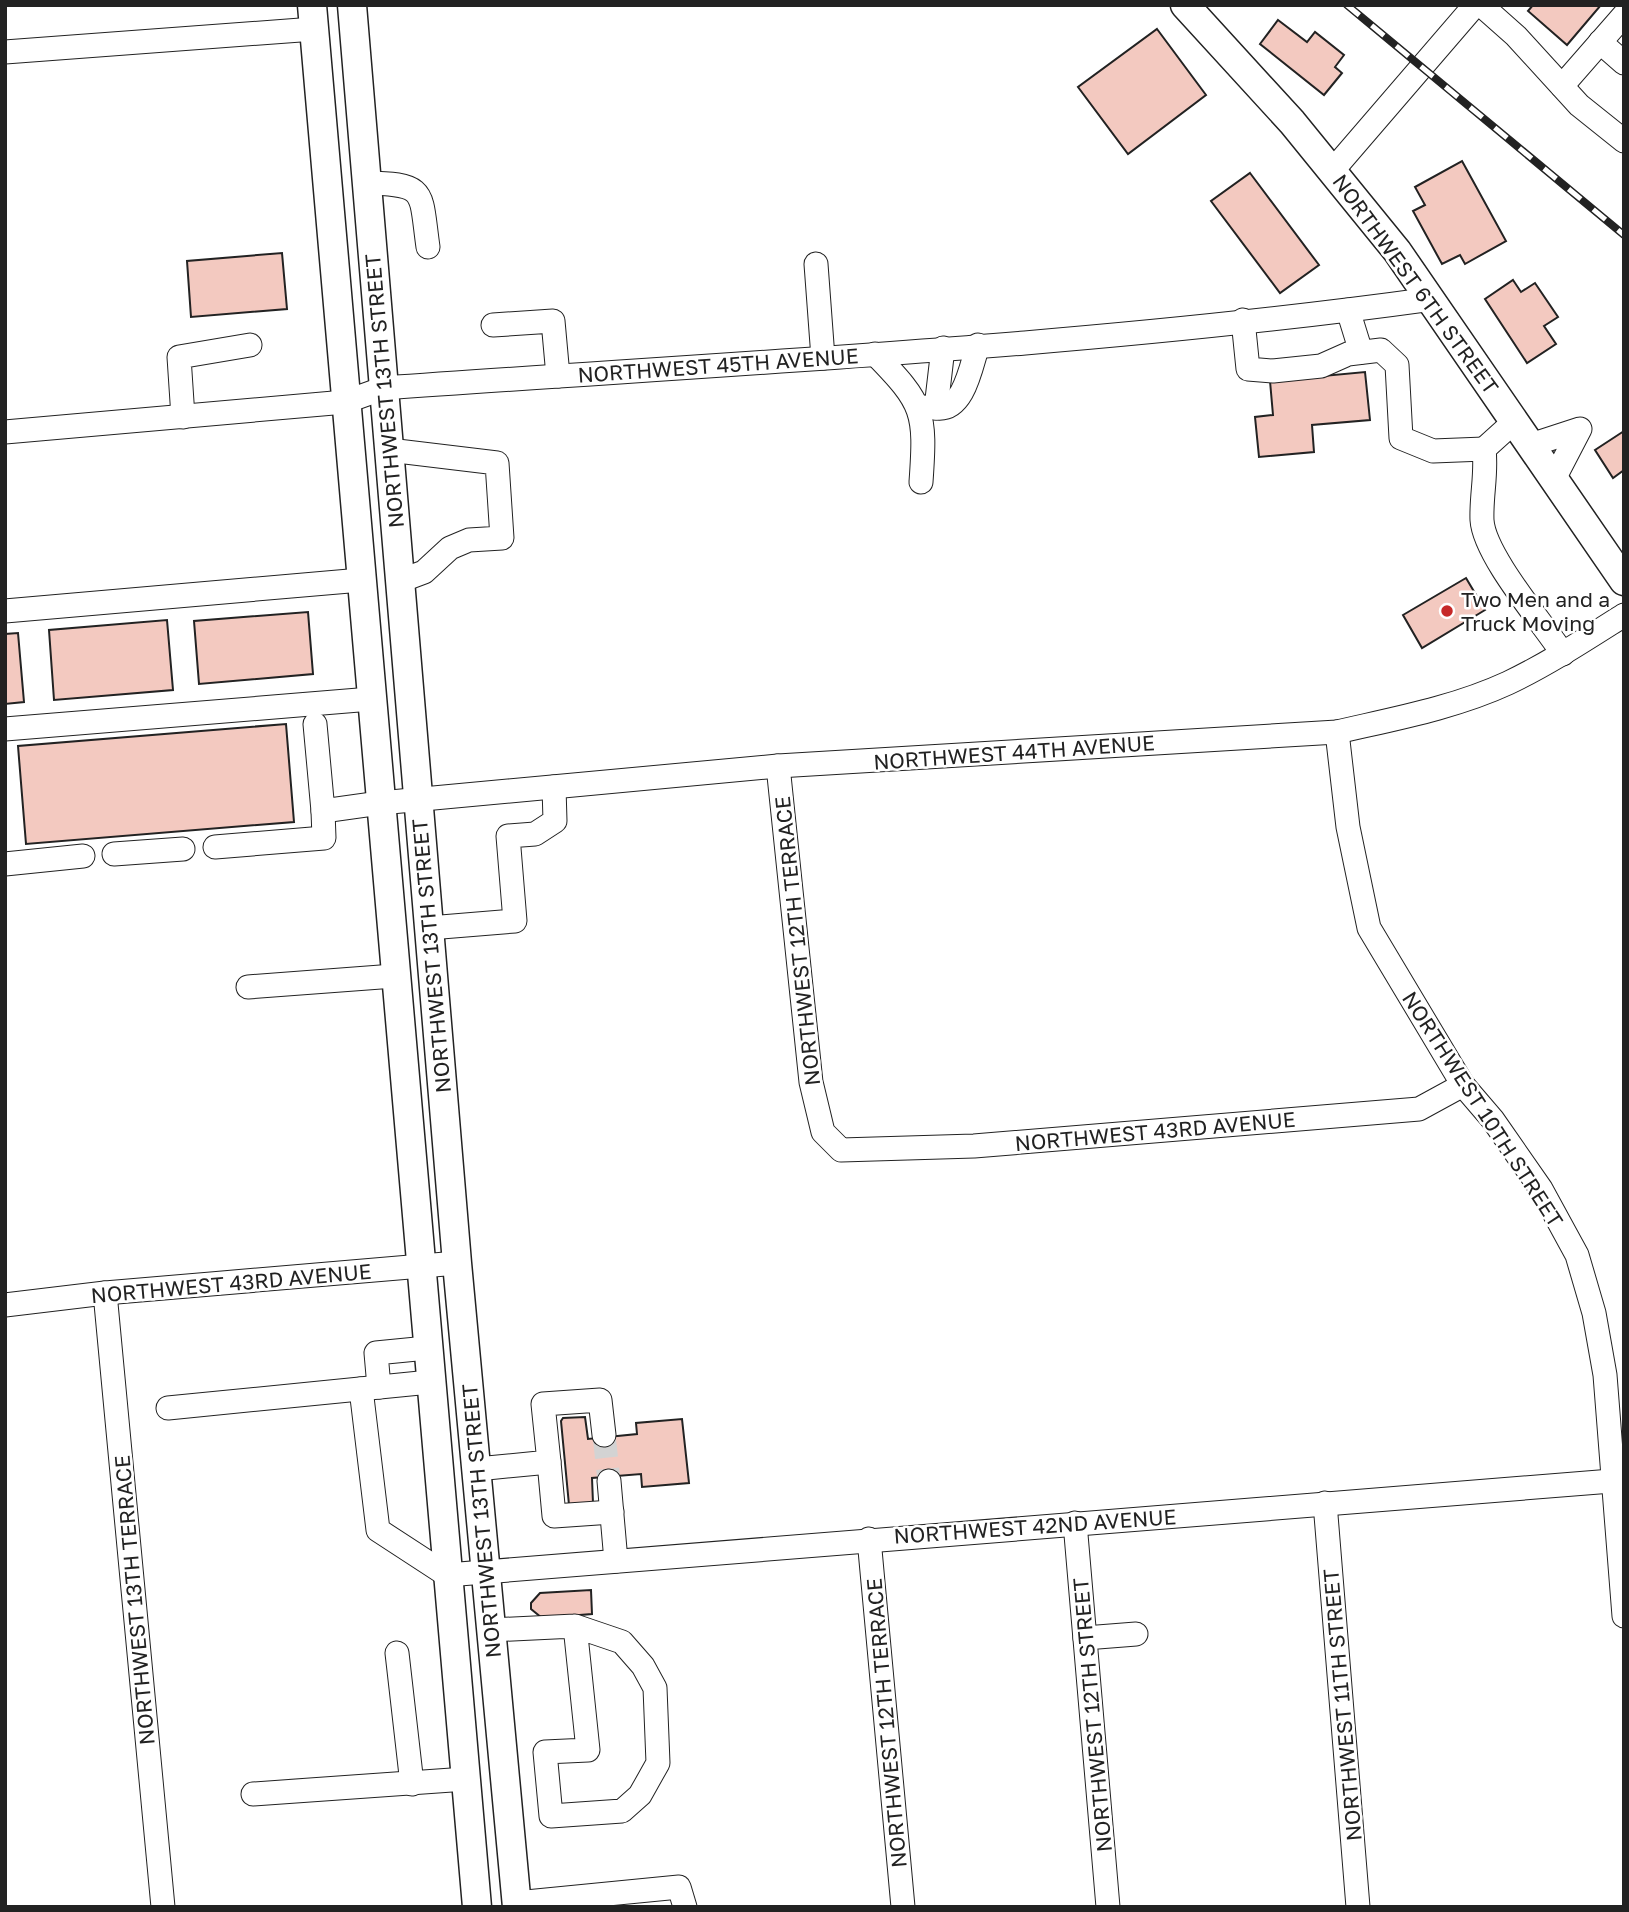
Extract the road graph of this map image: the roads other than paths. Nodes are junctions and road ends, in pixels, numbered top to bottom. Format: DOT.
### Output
graph roads {
  1 [pos="332,5"];
  2 [pos="352,5"];
  3 [pos="1185,5"];
  4 [pos="1475,5"];
  5 [pos="1481,5"];
  6 [pos="1624,15"];
  7 [pos="313,17"];
  8 [pos="1600,42"];
  9 [pos="355,45"];
  10 [pos="5,52"];
  11 [pos="1624,63"];
  12 [pos="1562,86"];
  13 [pos="1624,141"];
  14 [pos="1333,170"];
  15 [pos="366,183"];
  16 [pos="428,247"];
  17 [pos="816,264"];
  18 [pos="1432,299"];
  19 [pos="1348,310"];
  20 [pos="1243,320"];
  21 [pos="493,326"];
  22 [pos="250,345"];
  23 [pos="978,345"];
  24 [pos="943,348"];
  25 [pos="1361,352"];
  26 [pos="875,354"];
  27 [pos="823,358"];
  28 [pos="558,376"];
  29 [pos="384,388"];
  30 [pos="345,402"];
  31 [pos="928,408"];
  32 [pos="183,416"];
  33 [pos="1515,421"];
  34 [pos="5,432"];
  35 [pos="1531,445"];
  36 [pos="1484,449"];
  37 [pos="389,450"];
  38 [pos="1554,479"];
  39 [pos="921,482"];
  40 [pos="360,580"];
  41 [pos="400,581"];
  42 [pos="1624,581"];
  43 [pos="5,611"];
  44 [pos="1624,615"];
  45 [pos="1563,654"];
  46 [pos="371,699"];
  47 [pos="315,724"];
  48 [pos="5,729"];
  49 [pos="1337,732"];
  50 [pos="778,766"];
  51 [pos="554,787"];
  52 [pos="418,799"];
  53 [pos="380,803"];
  54 [pos="323,811"];
  55 [pos="215,847"];
  56 [pos="183,849"];
  57 [pos="114,854"];
  58 [pos="83,856"];
  59 [pos="5,864"];
  60 [pos="429,928"];
  61 [pos="394,976"];
  62 [pos="248,987"];
  63 [pos="1462,1085"];
  64 [pos="841,1150"];
  65 [pos="457,1263"];
  66 [pos="419,1266"];
  67 [pos="105,1293"];
  68 [pos="5,1305"];
  69 [pos="427,1348"];
  70 [pos="430,1382"];
  71 [pos="370,1388"];
  72 [pos="168,1408"];
  73 [pos="604,1435"];
  74 [pos="549,1462"];
  75 [pos="477,1469"];
  76 [pos="1618,1480"];
  77 [pos="609,1481"];
  78 [pos="1325,1503"];
  79 [pos="612,1512"];
  80 [pos="1075,1523"];
  81 [pos="869,1539"];
  82 [pos="616,1561"];
  83 [pos="486,1573"];
  84 [pos="447,1576"];
  85 [pos="1624,1616"];
  86 [pos="575,1626"];
  87 [pos="491,1630"];
  88 [pos="1136,1634"];
  89 [pos="1085,1638"];
  90 [pos="397,1653"];
  91 [pos="466,1779"];
  92 [pos="412,1784"];
  93 [pos="253,1794"];
  94 [pos="561,1903"];
  95 [pos="516,1905"];
  96 [pos="163,1907"];
  97 [pos="477,1907"];
  98 [pos="685,1907"];
  99 [pos="903,1907"];
  100 [pos="1108,1907"];
  101 [pos="1358,1907"];
  1 -- 9 [label="main road"];
  2 -- 9 [label="main road, NORTHWEST 13TH STREET"];
  3 -- 14 [label="main road, NORTHWEST 6TH STREET"];
  4 -- 14 [label="street"];
  5 -- 12 [label="street"];
  6 -- 8 [label="street"];
  7 -- 10 [label="street"];
  7 -- 30 [label="main road, NORTHWEST 13TH STREET"];
  8 -- 11 [label="street"];
  8 -- 12 [label="street"];
  9 -- 15 [label="main road, NORTHWEST 13TH STREET"];
  12 -- 13 [label="street"];
  14 -- 18 [label="main road, NORTHWEST 6TH STREET"];
  15 -- 16 [label="street"];
  15 -- 29 [label="main road, NORTHWEST 13TH STREET"];
  17 -- 27 [label="street"];
  18 -- 19 [label="street, NORTHWEST 45TH AVENUE"];
  18 -- 33 [label="main road, NORTHWEST 6TH STREET"];
  19 -- 20 [label="street, NORTHWEST 45TH AVENUE"];
  19 -- 25 [label="street"];
  20 -- 23 [label="street, NORTHWEST 45TH AVENUE"];
  20 -- 25 [label="street"];
  21 -- 28 [label="street"];
  22 -- 32 [label="street"];
  23 -- 24 [label="street, NORTHWEST 45TH AVENUE"];
  23 -- 31 [label="street"];
  24 -- 26 [label="street, NORTHWEST 45TH AVENUE"];
  24 -- 31 [label="street"];
  25 -- 36 [label="street"];
  26 -- 27 [label="street, NORTHWEST 45TH AVENUE"];
  26 -- 31 [label="street"];
  27 -- 28 [label="street, NORTHWEST 45TH AVENUE"];
  28 -- 29 [label="street, NORTHWEST 45TH AVENUE"];
  29 -- 30 [label="street, NORTHWEST 45TH AVENUE"];
  29 -- 37 [label="main road, NORTHWEST 13TH STREET"];
  30 -- 32 [label="street, NORTHWEST 45TH AVENUE"];
  30 -- 40 [label="main road, NORTHWEST 13TH STREET"];
  31 -- 39 [label="street"];
  32 -- 34 [label="street, NORTHWEST 45TH AVENUE"];
  33 -- 35 [label="main road, NORTHWEST 6TH STREET"];
  33 -- 36 [label="street"];
  35 -- 38 [label="main road, NORTHWEST 6TH STREET"];
  35 -- 38 [label="street"];
  36 -- 45 [label="street"];
  37 -- 41 [label="main road, NORTHWEST 13TH STREET"];
  37 -- 41 [label="street"];
  38 -- 42 [label="main road, NORTHWEST 6TH STREET"];
  40 -- 43 [label="street"];
  40 -- 46 [label="main road, NORTHWEST 13TH STREET"];
  41 -- 52 [label="main road, NORTHWEST 13TH STREET"];
  44 -- 45 [label="street, NORTHWEST 44TH AVENUE"];
  45 -- 49 [label="street, NORTHWEST 44TH AVENUE"];
  46 -- 48 [label="street"];
  46 -- 53 [label="main road, NORTHWEST 13TH STREET"];
  47 -- 54 [label="street"];
  49 -- 50 [label="street, NORTHWEST 44TH AVENUE"];
  49 -- 63 [label="street, NORTHWEST 10TH STREET"];
  50 -- 51 [label="street, NORTHWEST 44TH AVENUE"];
  50 -- 64 [label="street, NORTHWEST 12TH TERRACE"];
  51 -- 52 [label="street, NORTHWEST 44TH AVENUE"];
  51 -- 60 [label="street"];
  52 -- 53 [label="street, NORTHWEST 44TH AVENUE"];
  52 -- 60 [label="main road, NORTHWEST 13TH STREET"];
  53 -- 54 [label="street, NORTHWEST 44TH AVENUE"];
  53 -- 61 [label="main road, NORTHWEST 13TH STREET"];
  54 -- 55 [label="street"];
  56 -- 57 [label="street"];
  58 -- 59 [label="street"];
  60 -- 65 [label="main road, NORTHWEST 13TH STREET"];
  61 -- 62 [label="street"];
  61 -- 66 [label="main road, NORTHWEST 13TH STREET"];
  63 -- 64 [label="street, NORTHWEST 43RD AVENUE"];
  63 -- 76 [label="street, NORTHWEST 10TH STREET"];
  65 -- 66 [label="street, NORTHWEST 43RD AVENUE"];
  65 -- 75 [label="main road, NORTHWEST 13TH STREET"];
  66 -- 67 [label="street, NORTHWEST 43RD AVENUE"];
  66 -- 69 [label="main road, NORTHWEST 13TH STREET"];
  67 -- 68 [label="street, NORTHWEST 43RD AVENUE"];
  67 -- 96 [label="street, NORTHWEST 13TH TERRACE"];
  69 -- 70 [label="main road, NORTHWEST 13TH STREET"];
  69 -- 71 [label="street"];
  70 -- 71 [label="street"];
  70 -- 84 [label="main road, NORTHWEST 13TH STREET"];
  71 -- 72 [label="street"];
  71 -- 84 [label="street"];
  73 -- 74 [label="street"];
  74 -- 75 [label="street"];
  74 -- 79 [label="street"];
  75 -- 83 [label="main road, NORTHWEST 13TH STREET"];
  76 -- 78 [label="street, NORTHWEST 42ND AVENUE"];
  76 -- 85 [label="street, NORTHWEST 10TH STREET"];
  77 -- 79 [label="street"];
  78 -- 80 [label="street, NORTHWEST 42ND AVENUE"];
  78 -- 101 [label="street, NORTHWEST 11TH STREET"];
  79 -- 82 [label="street"];
  80 -- 81 [label="street, NORTHWEST 42ND AVENUE"];
  80 -- 89 [label="street, NORTHWEST 12TH STREET"];
  81 -- 82 [label="street, NORTHWEST 42ND AVENUE"];
  81 -- 99 [label="street, NORTHWEST 12TH TERRACE"];
  82 -- 83 [label="street, NORTHWEST 42ND AVENUE"];
  83 -- 84 [label="street, NORTHWEST 42ND AVENUE"];
  83 -- 87 [label="main road, NORTHWEST 13TH STREET"];
  84 -- 91 [label="main road, NORTHWEST 13TH STREET"];
  86 -- 86 [label="street"];
  86 -- 87 [label="street"];
  87 -- 95 [label="main road, NORTHWEST 13TH STREET"];
  88 -- 89 [label="street"];
  89 -- 100 [label="street, NORTHWEST 12TH STREET"];
  90 -- 92 [label="street"];
  91 -- 92 [label="street"];
  91 -- 97 [label="main road, NORTHWEST 13TH STREET"];
  92 -- 93 [label="street"];
  94 -- 95 [label="street"];
  94 -- 98 [label="street"];
}
